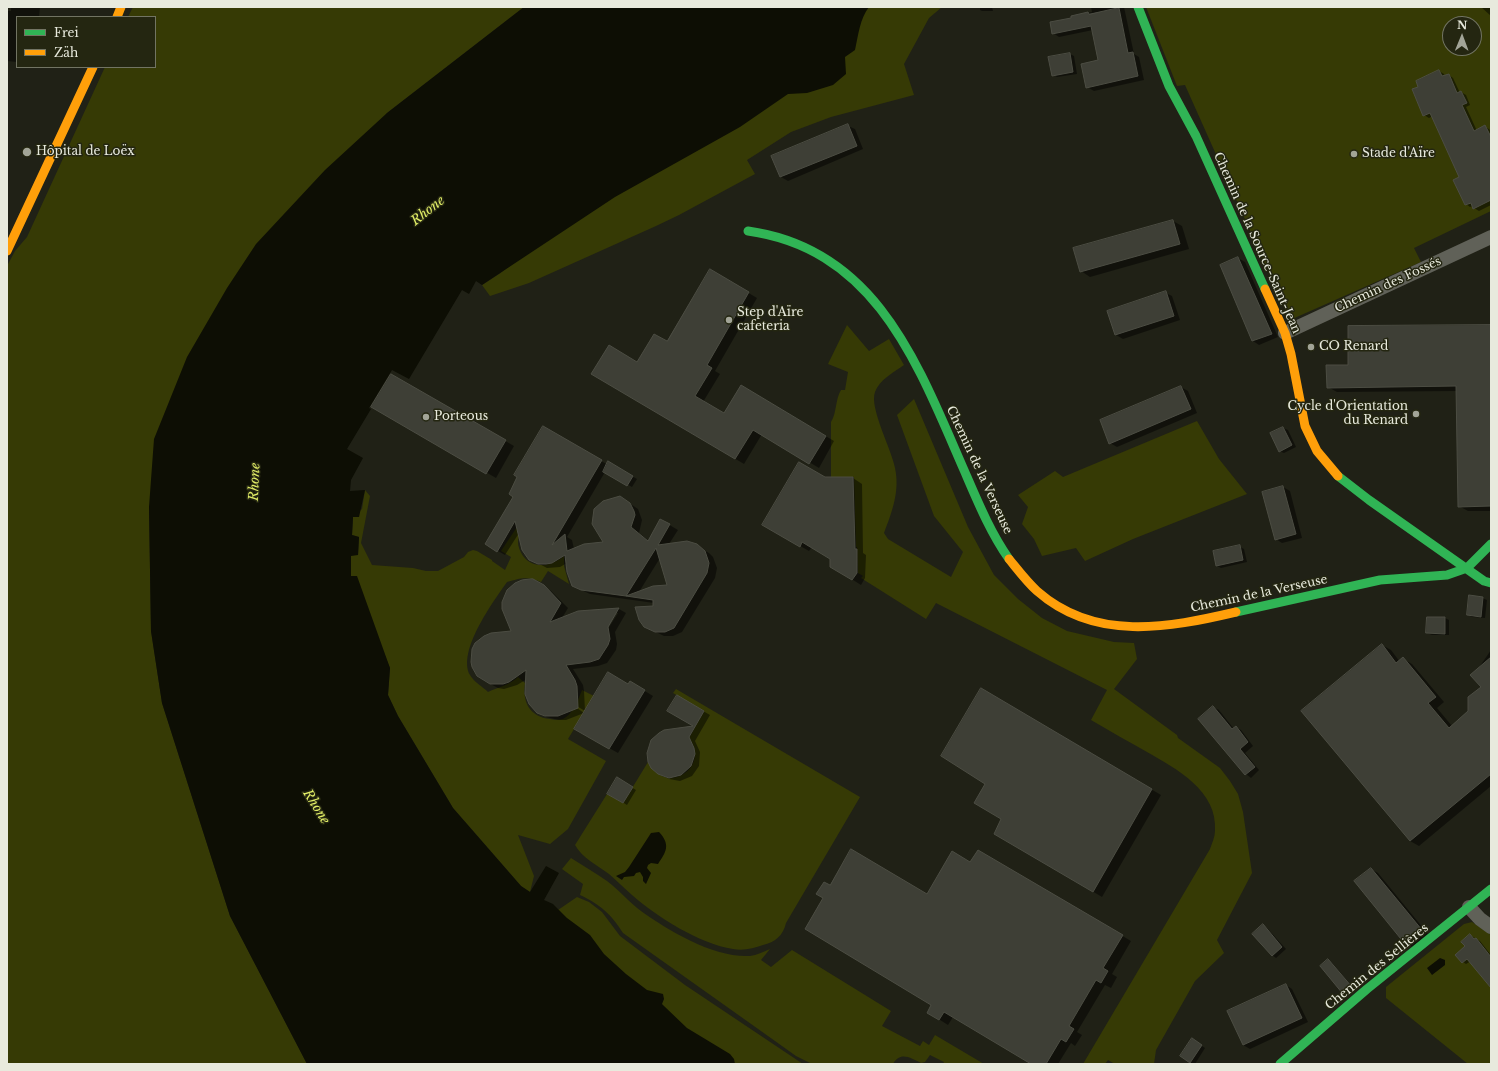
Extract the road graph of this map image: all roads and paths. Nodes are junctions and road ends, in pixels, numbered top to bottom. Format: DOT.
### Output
graph roads {
  1 [pos="1138,7"];
  2 [pos="93,68"];
  3 [pos="748,231"];
  4 [pos="1491,237"];
  5 [pos="7,251"];
  6 [pos="1285,333"];
  7 [pos="1491,544"];
  8 [pos="1467,568"];
  9 [pos="1491,583"];
  10 [pos="1491,889"];
  11 [pos="1469,907"];
  12 [pos="1491,927"];
  13 [pos="1280,1064"];
  1 -- 6 [label="street, Chemin de la Source-Saint-Jean"];
  2 -- 5 [label="street"];
  3 -- 8 [label="street, Chemin de la Verseuse"];
  4 -- 6 [label="street, Chemin des Fossés"];
  6 -- 8 [label="street, Chemin de la Source-Saint-Jean"];
  7 -- 8 [label="street"];
  8 -- 9 [label="street"];
  10 -- 11 [label="street, Chemin des Sellières"];
  11 -- 12 [label="street"];
  11 -- 13 [label="street, Chemin des Sellières"];
}
